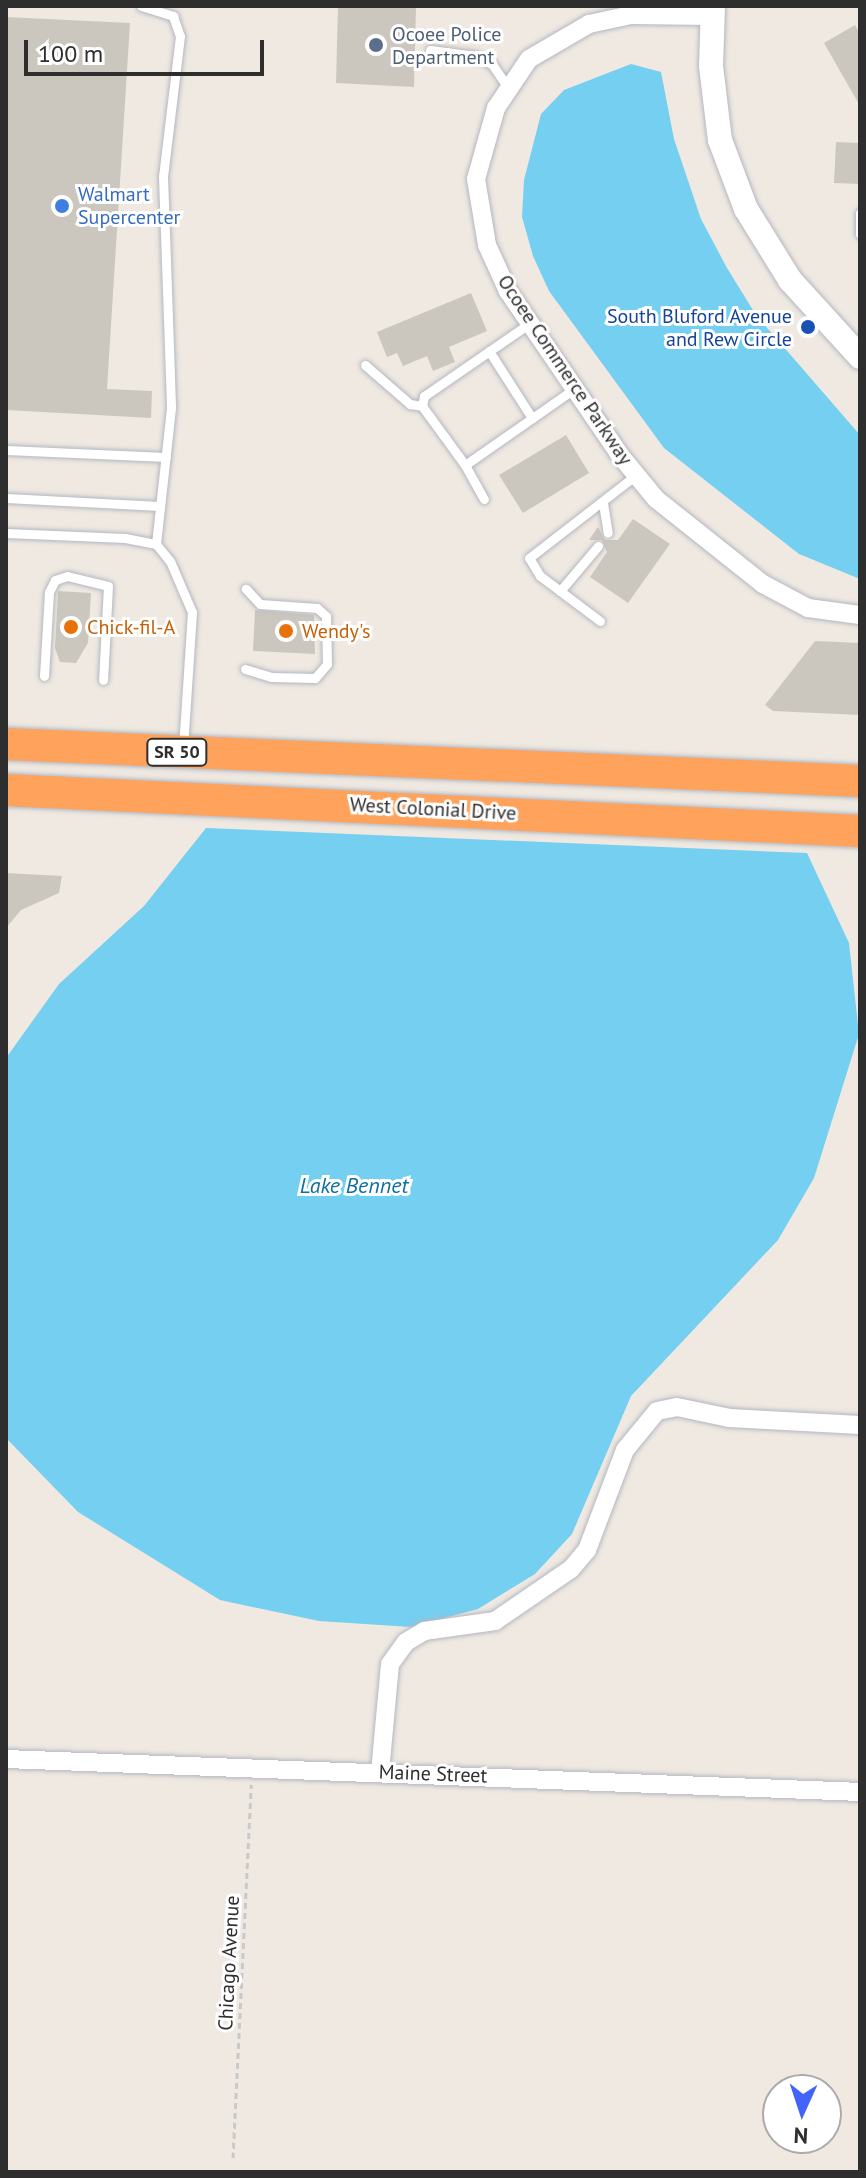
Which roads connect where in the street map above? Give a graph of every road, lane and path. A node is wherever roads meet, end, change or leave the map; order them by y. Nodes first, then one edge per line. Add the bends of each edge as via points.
1 (141, 6) edge
2 (713, 11) edge
3 (430, 50) dead end
4 (509, 89) junction
5 (860, 213) edge
6 (860, 234) edge
7 (530, 323) junction
8 (489, 351) junction
9 (860, 357) edge
10 (365, 365) dead end
11 (574, 389) junction
12 (422, 406) junction
13 (532, 418) junction
14 (6, 450) edge
15 (166, 457) junction
16 (465, 465) junction
17 (636, 475) junction
18 (6, 498) edge
19 (484, 499) dead end
20 (603, 503) junction
21 (160, 506) junction
22 (6, 533) edge
23 (608, 533) dead end
24 (156, 544) junction
25 (598, 546) dead end
26 (246, 589) dead end
27 (560, 591) junction
28 (860, 615) edge
29 (600, 621) dead end
30 (245, 669) dead end
31 (44, 676) dead end
32 (103, 680) dead end
33 (6, 744) edge
34 (183, 752) junction
35 (860, 781) edge
36 (6, 790) edge
37 (121, 796) junction
38 (860, 831) edge
39 (860, 1425) edge
40 (6, 1759) edge
41 (252, 1768) junction
42 (380, 1772) junction
43 (860, 1792) edge
44 (233, 2158) dead end

1 - 15 lane via 173,16 180,36 163,176 171,408
2 - 4 street, Ocoee Commerce Parkway via 631,15 589,24 529,59
2 - 9 street via 711,66 720,140 746,209 790,280
3 - 4 lane via 476,56 492,64
4 - 7 street, Ocoee Commerce Parkway via 496,108 476,179 487,245
5 - 6 lane
7 - 8 lane
7 - 11 street, Ocoee Commerce Parkway
8 - 12 lane via 424,396
8 - 13 lane
10 - 12 lane via 410,404
11 - 13 lane
11 - 17 street, Ocoee Commerce Parkway
12 - 16 lane
13 - 16 lane
14 - 15 lane
15 - 21 lane
16 - 19 lane
17 - 20 lane
17 - 28 street, Ocoee Commerce Parkway via 656,499 763,584 808,608
18 - 21 lane
20 - 23 lane
20 - 27 lane via 529,558 540,576
21 - 24 lane
22 - 24 lane
24 - 34 lane via 183,585 192,612
25 - 27 lane
26 - 30 lane via 260,604 317,608 326,616 327,664 315,678 271,677
27 - 29 lane
31 - 32 lane via 49,592 55,580 67,576 108,586
33 - 34 highway, SR 50
34 - 35 highway, SR 50
34 - 37 highway via 165,770
36 - 37 highway, West Colonial Drive
37 - 38 highway, West Colonial Drive
39 - 42 street via 729,1418 677,1407 657,1411 625,1450 587,1550 571,1569 495,1621 424,1631 406,1642 390,1664
40 - 41 street, Maine Street
41 - 42 street, Maine Street
41 - 44 path, Chicago Avenue
42 - 43 street, Maine Street

